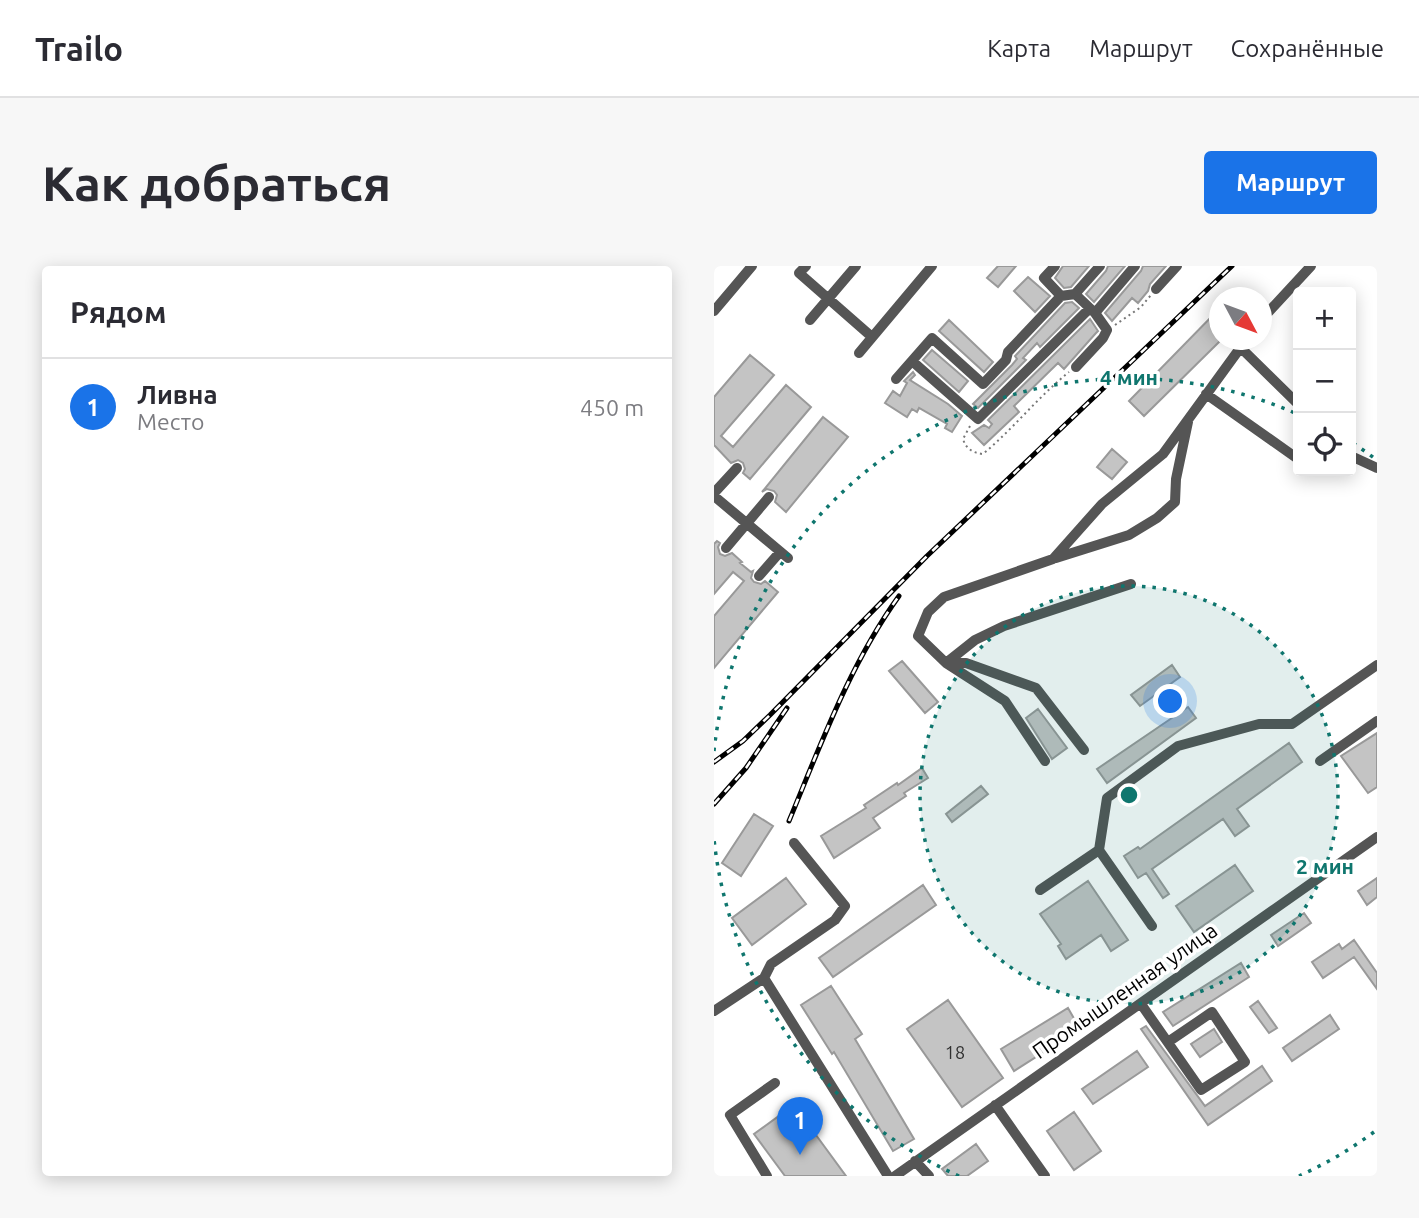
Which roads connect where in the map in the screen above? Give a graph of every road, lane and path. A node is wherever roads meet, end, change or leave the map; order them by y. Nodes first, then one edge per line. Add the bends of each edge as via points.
1 (806, 266) edge
2 (856, 266) edge
3 (932, 266) edge
4 (1055, 266) edge
5 (1100, 266) edge
6 (1135, 266) edge
7 (1177, 266) edge
8 (1311, 266) edge
9 (746, 268) edge
10 (1156, 289) joint
11 (1075, 294) junction
12 (1061, 296) junction
13 (829, 298) junction
14 (1272, 308) edge
15 (714, 311) edge
16 (1092, 311) junction
17 (810, 320) dead end
18 (1107, 330) junction
19 (872, 337) junction
20 (1238, 350) edge
21 (1249, 350) edge
22 (859, 353) dead end
23 (912, 361) junction
24 (1076, 367) joint
25 (896, 379) dead end
26 (1206, 394) junction
27 (1293, 398) edge
28 (1189, 418) junction
29 (978, 419) junction
30 (1293, 455) edge
31 (1356, 458) edge
32 (737, 468) dead end
33 (1377, 468) edge
34 (714, 494) edge
35 (769, 498) dead end
36 (746, 523) junction
37 (726, 548) dead end
38 (1053, 559) junction
39 (759, 576) dead end
40 (1131, 584) dead end
41 (946, 663) junction
42 (1377, 665) edge
43 (1377, 721) edge
44 (1084, 750) dead end
45 (1045, 761) dead end
46 (1320, 761) dead end
47 (1377, 837) edge
48 (794, 843) dead end
49 (1099, 850) junction
50 (1040, 891) dead end
51 (1152, 926) dead end
52 (764, 978) junction
53 (1141, 1004) junction
54 (714, 1011) edge
55 (1168, 1042) junction
56 (775, 1083) dead end
57 (995, 1105) junction
58 (915, 1161) junction
59 (767, 1176) edge
60 (888, 1176) edge
61 (895, 1176) edge
62 (929, 1176) edge
63 (1045, 1176) edge

1 - 13 street via 799,273
2 - 13 street
3 - 19 street
4 - 12 street via 1044,278
5 - 11 street
6 - 16 street
7 - 10 street
8 - 14 street
9 - 15 street
10 - 18 path via 1140,307
11 - 12 street
11 - 16 street
12 - 23 street via 983,384 932,338
13 - 17 street
13 - 19 street
16 - 18 street
16 - 29 street
18 - 24 street
19 - 22 street
20 - 26 street
21 - 27 street
23 - 25 street
23 - 29 street
24 - 29 path via 1040,395 1025,416 983,454 965,446 963,439
26 - 28 street
26 - 30 street
28 - 38 street via 1163,454 1102,504
28 - 38 street via 1175,502 1129,535
31 - 33 street
32 - 34 street
34 - 36 street
35 - 36 street
36 - 37 street
36 - 39 street via 784,555
38 - 41 street via 944,597 928,612 918,636
40 - 41 street via 1004,626 975,640
41 - 44 street via 966,663 1036,688
41 - 45 street via 1004,701
42 - 49 street via 1292,724 1259,724 1178,746 1107,798
43 - 46 street
47 - 53 street, Промышленная улица
48 - 52 street via 845,906 835,920 771,964
49 - 50 street
49 - 51 street
52 - 54 street
52 - 60 street
53 - 55 street
53 - 57 street, Промышленная улица
55 - 55 street via 1201,1090 1245,1062 1212,1012
56 - 59 street via 730,1115
57 - 58 street, Промышленная улица
57 - 63 street
58 - 61 street, Промышленная улица
58 - 62 street

